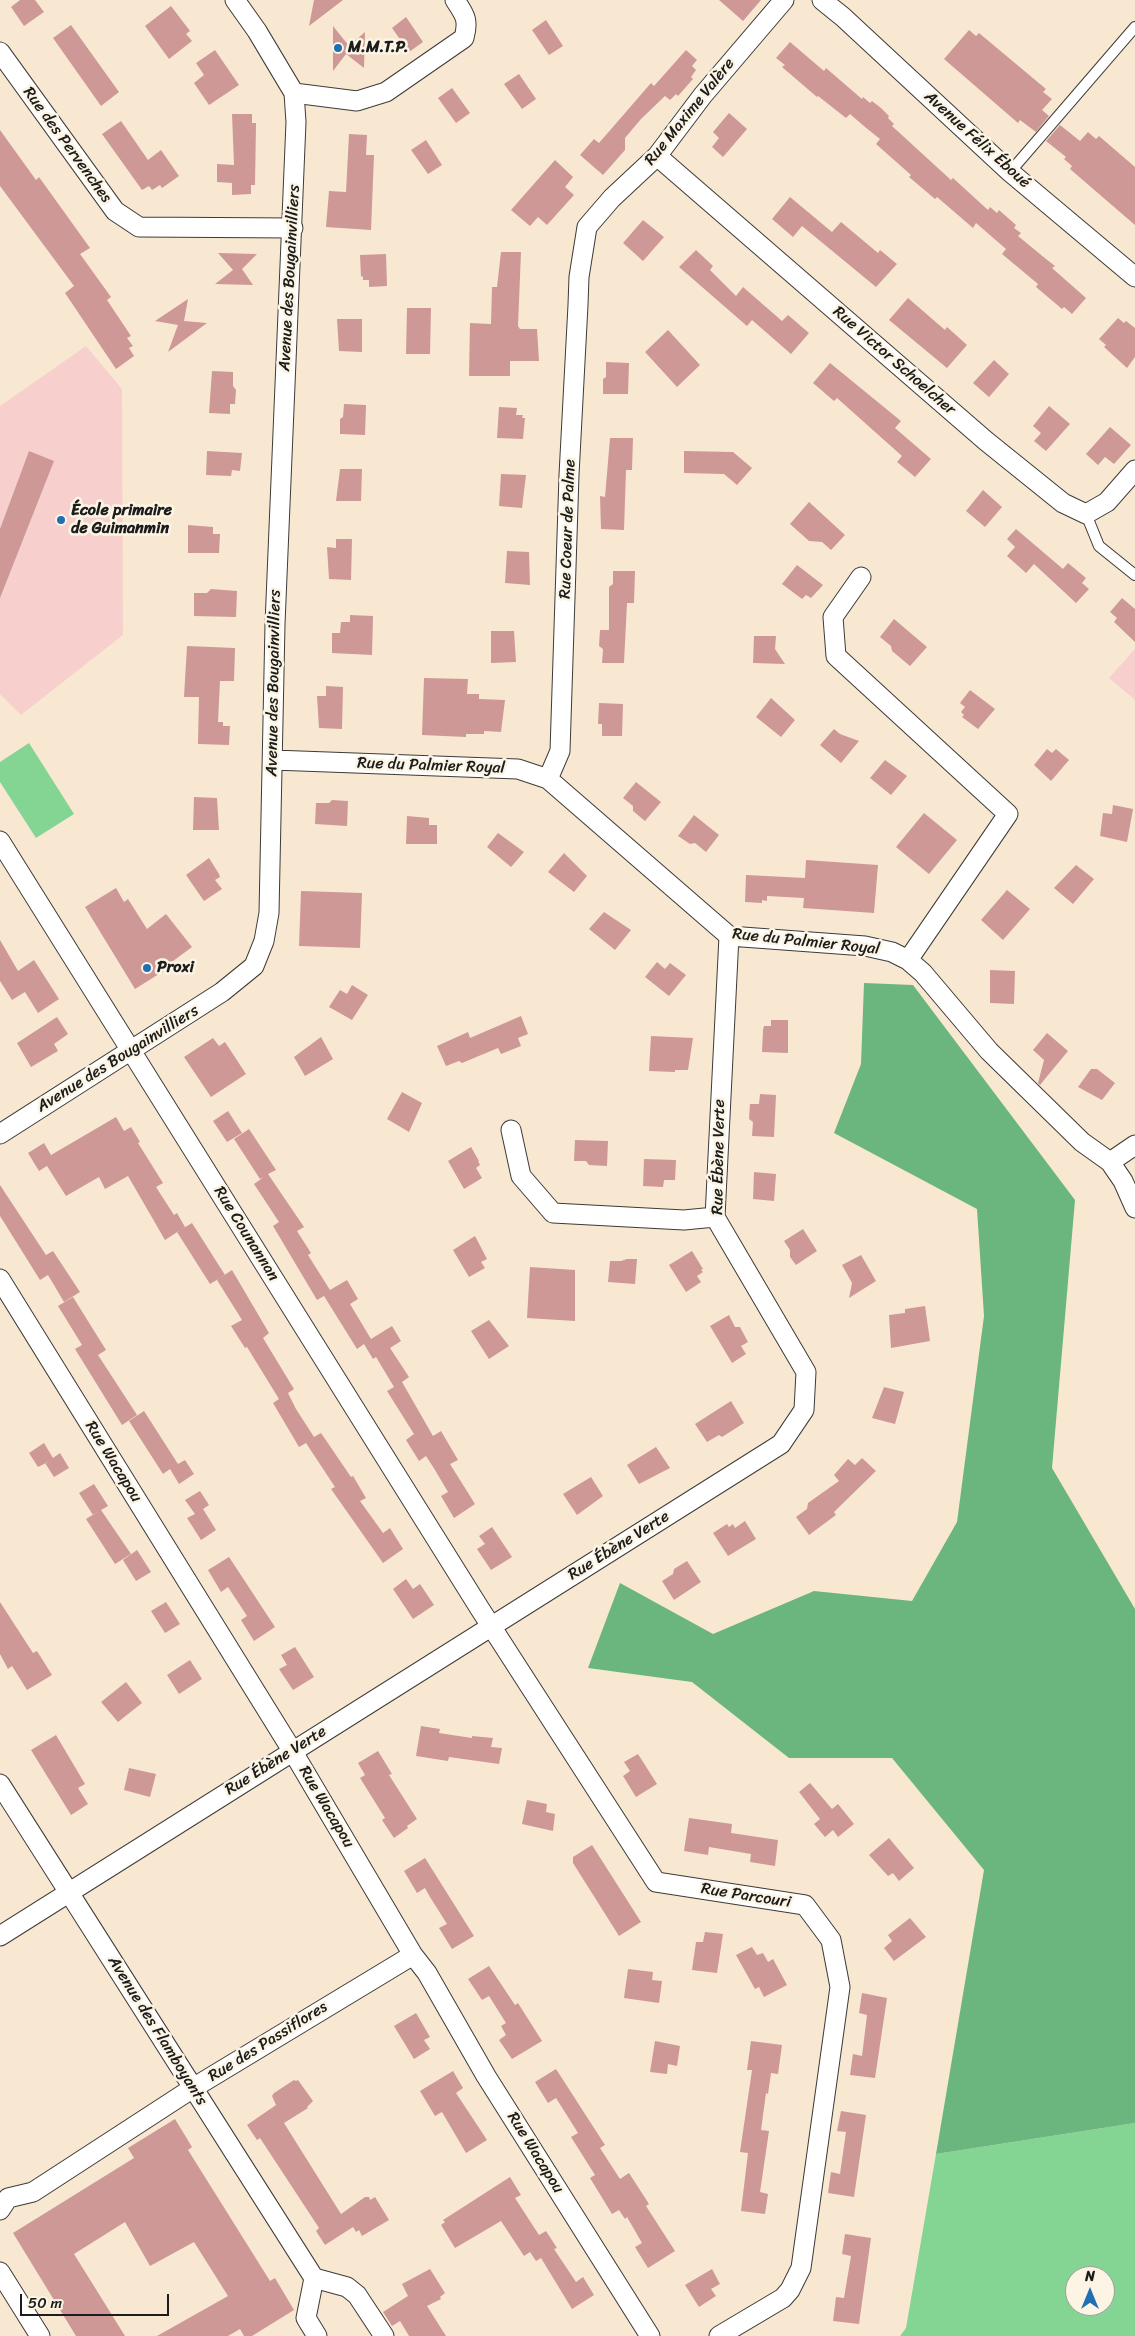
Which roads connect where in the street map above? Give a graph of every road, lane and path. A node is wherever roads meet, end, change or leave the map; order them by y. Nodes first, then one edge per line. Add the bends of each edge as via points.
1 (235, 0) edge
2 (456, 0) edge
3 (784, 0) edge
4 (822, 0) edge
5 (1135, 27) edge
6 (0, 52) edge
7 (294, 93) junction
8 (657, 156) junction
9 (1010, 172) junction
10 (293, 228) junction
11 (579, 277) joint
12 (1135, 278) edge
13 (1135, 470) edge
14 (1086, 514) junction
15 (1135, 575) edge
16 (861, 577) dead end
17 (273, 760) junction
18 (548, 779) junction
19 (0, 842) edge
20 (729, 936) junction
21 (908, 960) junction
22 (130, 1050) junction
23 (511, 1130) dead end
24 (0, 1134) edge
25 (1135, 1145) edge
26 (1110, 1162) junction
27 (1135, 1208) edge
28 (715, 1217) junction
29 (0, 1279) edge
30 (492, 1627) junction
31 (293, 1752) junction
32 (0, 1784) edge
33 (68, 1892) junction
34 (0, 1936) edge
35 (413, 1955) junction
36 (194, 2088) junction
37 (3, 2197) edge
38 (0, 2272) edge
39 (314, 2278) junction
40 (40, 2336) edge
41 (317, 2336) edge
42 (384, 2336) edge
43 (650, 2336) edge
44 (719, 2336) edge

1 - 7 street
2 - 7 street via 467,25 464,38 386,92 356,101
3 - 8 street, Rue Maxime Valère via 703,95
4 - 9 street, Avenue Félix Éboué
5 - 9 lane
6 - 10 street, Rue des Pervenches via 115,210 139,227
7 - 10 street, Avenue des Bougainvilliers
8 - 11 street, Rue Maxime Valère via 612,198 587,227
8 - 14 street, Rue Victor Schoelcher via 986,440 1063,503
9 - 12 street, Avenue Félix Éboué
10 - 17 street, Avenue des Bougainvilliers via 275,624
11 - 18 street, Rue Coeur de Palme via 560,751
13 - 14 street via 1107,502
14 - 15 lane via 1100,546
16 - 21 street via 834,617 836,656 1008,814
17 - 18 street, Rue du Palmier Royal via 518,769
17 - 22 street, Avenue des Bougainvilliers via 269,913 264,941 254,966 222,992
18 - 20 street, Rue du Palmier Royal
19 - 22 street, Rue Counannan
20 - 21 street, Rue du Palmier Royal via 866,946 892,952
20 - 28 street, Rue Ébène Verte
21 - 26 street, Rue du Palmier Royal via 923,973 989,1051 1082,1142
22 - 24 street, Avenue des Bougainvilliers
22 - 30 street, Rue Counannan
23 - 28 street via 521,1176 553,1214 684,1220
25 - 26 street
26 - 27 street, Rue du Palmier Royal
28 - 30 street, Rue Ébène Verte via 806,1372 804,1410 781,1444
29 - 31 street, Rue Wacapou
30 - 31 street, Rue Ébène Verte
30 - 44 street, Rue Parcouri via 656,1882 805,1906 832,1940 840,1987 801,2268 783,2298
31 - 33 street, Rue Ébène Verte
31 - 35 street, Rue Wacapou
32 - 33 street, Avenue des Flamboyants
33 - 34 street, Rue Ébène Verte
33 - 36 street, Avenue des Flamboyants
35 - 36 street, Rue des Passiflores
35 - 43 street, Rue Wacapou
36 - 37 street, Rue des Passiflores via 33,2192
36 - 39 street, Avenue des Flamboyants
38 - 40 street
39 - 41 street via 306,2318
39 - 42 street via 352,2291

